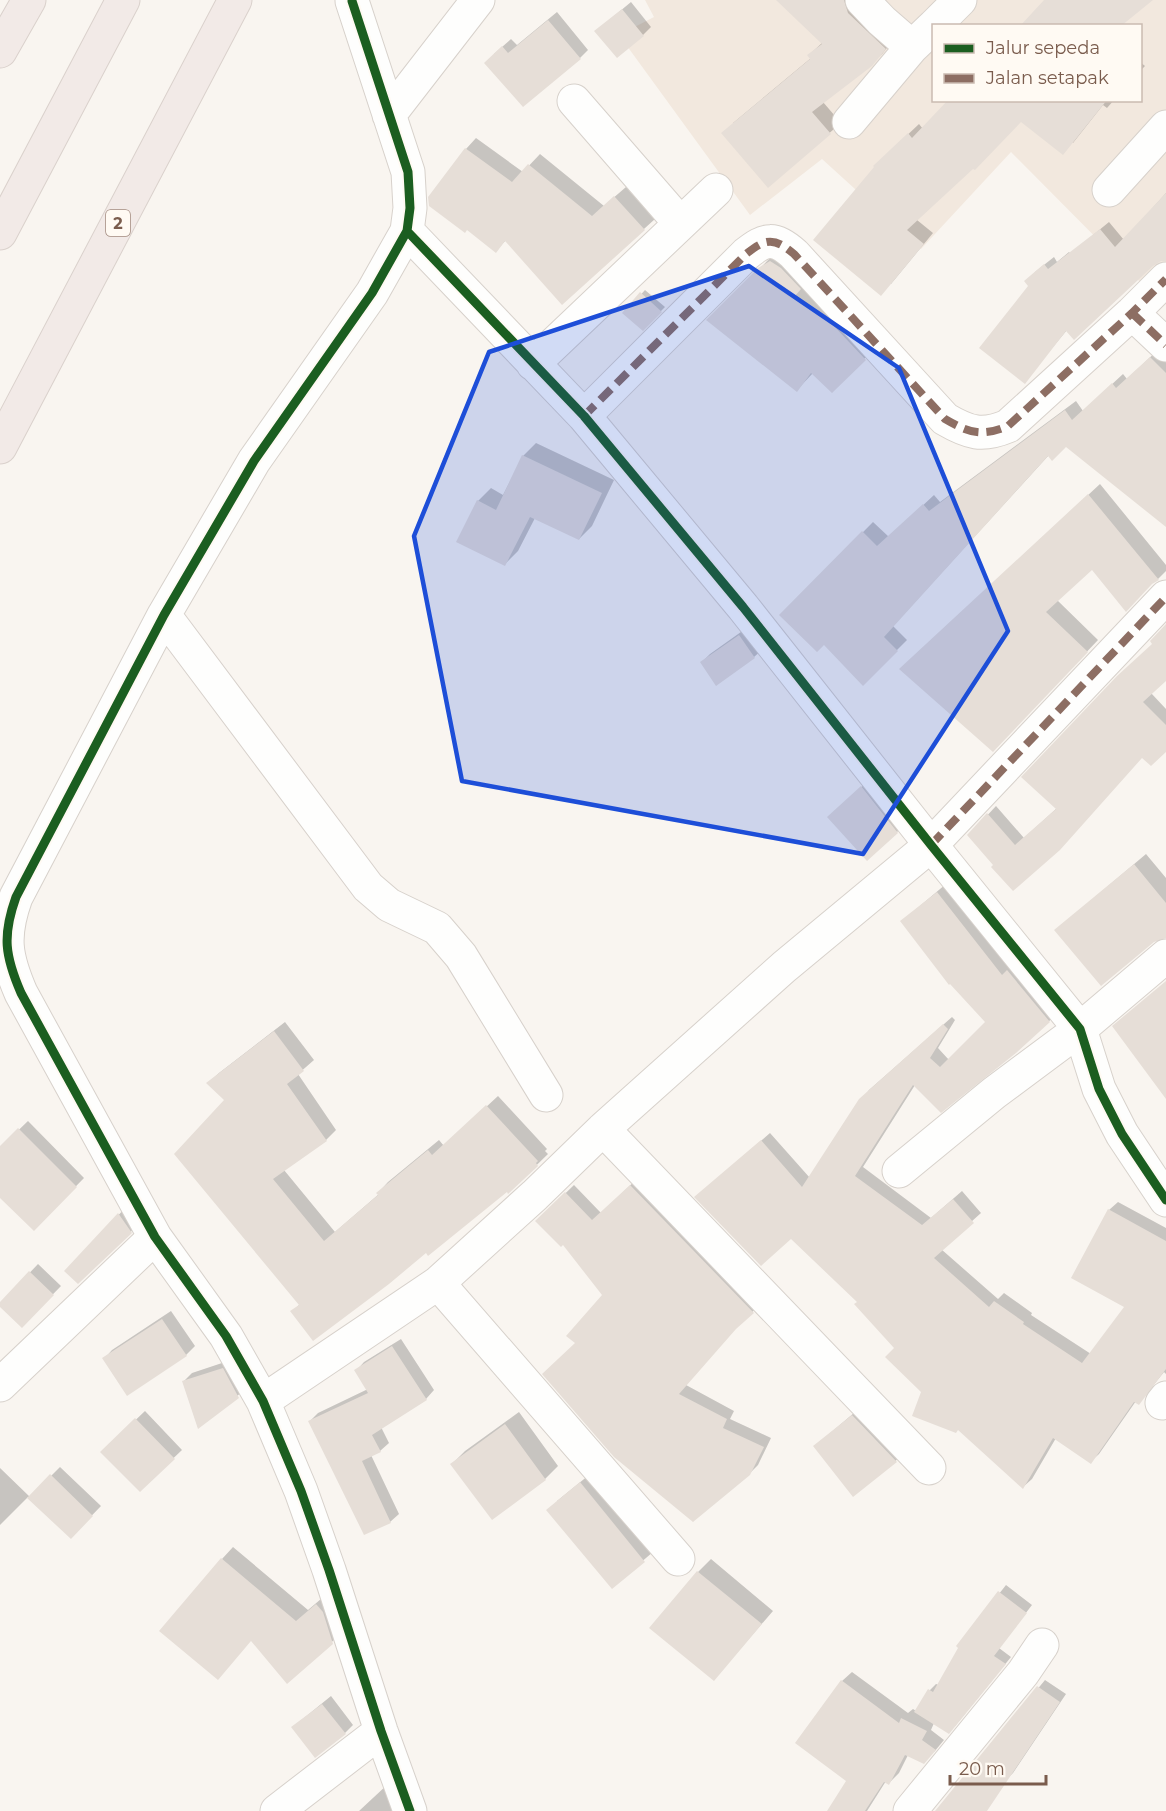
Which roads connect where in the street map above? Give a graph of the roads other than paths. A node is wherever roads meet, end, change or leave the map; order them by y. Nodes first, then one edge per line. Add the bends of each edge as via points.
1 (29, 0) edge
2 (123, 0) edge
3 (235, 0) edge
4 (359, 0) edge
5 (478, 0) edge
6 (862, 0) edge
7 (960, 0) edge
8 (936, 24) edge
9 (927, 33) edge
10 (0, 51) edge
11 (574, 101) dead end
12 (389, 115) junction
13 (849, 122) dead end
14 (1166, 127) edge
15 (716, 190) dead end
16 (1109, 190) dead end
17 (680, 223) junction
18 (407, 231) junction
19 (0, 233) edge
20 (1166, 279) edge
21 (1132, 313) junction
22 (1166, 345) edge
23 (533, 364) junction
24 (584, 416) junction
25 (0, 447) edge
26 (1166, 597) edge
27 (164, 615) junction
28 (931, 845) junction
29 (4, 915) edge
30 (1166, 956) edge
31 (1080, 1029) junction
32 (546, 1095) dead end
33 (603, 1128) junction
34 (899, 1171) dead end
35 (1166, 1200) edge
36 (155, 1237) junction
37 (438, 1283) junction
38 (0, 1385) edge
39 (263, 1401) junction
40 (929, 1468) dead end
41 (678, 1559) dead end
42 (1042, 1645) dead end
43 (381, 1731) junction
44 (277, 1811) edge
45 (410, 1811) edge
46 (910, 1811) edge

1 - 10 highway
2 - 19 highway
3 - 25 highway, 2
4 - 12 street
5 - 12 street
6 - 9 street via 882,21
7 - 8 street
9 - 13 street
11 - 17 street
12 - 18 street via 408,172
14 - 16 street
15 - 17 street
17 - 23 street
18 - 23 street
18 - 27 street via 372,293 254,461
20 - 21 street
21 - 22 street
21 - 24 street via 1008,426 976,433 945,419 794,254 776,241 765,241 746,254
23 - 24 street
24 - 28 street via 743,607
26 - 28 street
27 - 29 street
27 - 32 street via 368,887 389,905 437,928 461,956
28 - 31 street
28 - 33 street via 784,967
29 - 36 street via 8,957 21,993
30 - 31 street
31 - 34 street
31 - 35 street via 1099,1089 1122,1134
33 - 37 street
33 - 40 street
36 - 38 street
36 - 39 street via 226,1336
37 - 39 street
37 - 41 street
39 - 43 street via 311,1521
42 - 46 street
43 - 44 street
43 - 45 street

